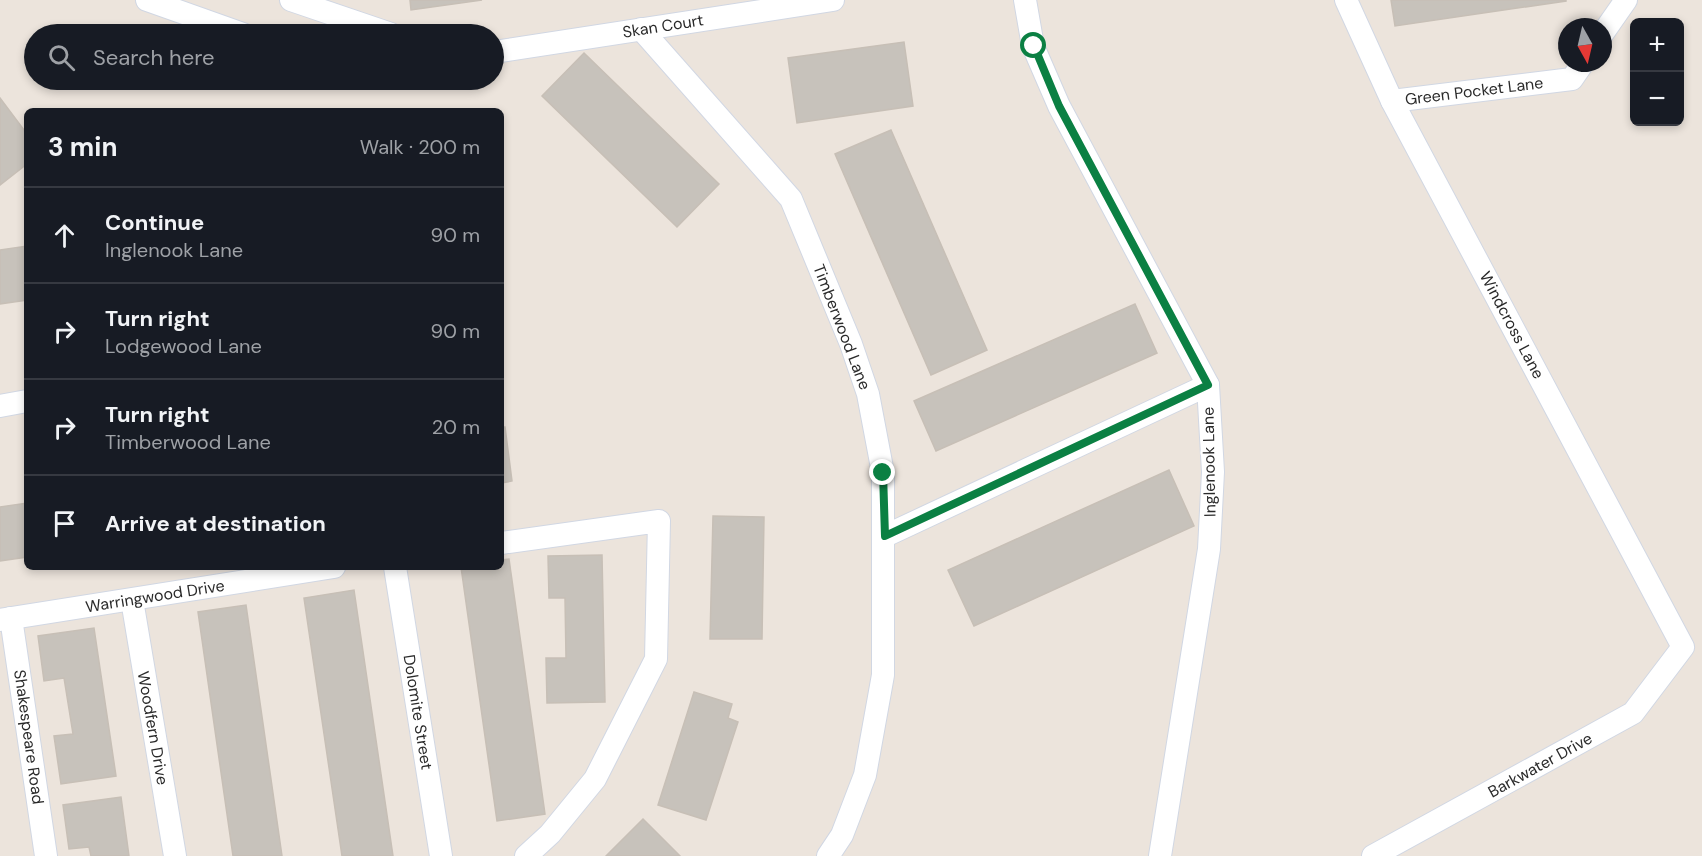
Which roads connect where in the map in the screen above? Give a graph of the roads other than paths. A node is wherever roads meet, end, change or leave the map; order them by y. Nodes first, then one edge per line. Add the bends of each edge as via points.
1 (147, 0) edge
2 (291, 0) edge
3 (833, 0) edge
4 (1025, 0) edge
5 (1346, 0) edge
6 (1626, 0) edge
7 (1612, 20) edge
8 (215, 24) edge
9 (362, 24) edge
10 (641, 29) junction
11 (504, 50) edge
12 (1577, 72) edge
13 (1392, 100) junction
14 (1208, 385) junction
15 (24, 402) edge
16 (0, 406) edge
17 (885, 536) junction
18 (504, 543) edge
19 (316, 570) edge
20 (395, 570) edge
21 (132, 600) junction
22 (5, 619) edge
23 (1683, 647) joint
24 (46, 856) edge
25 (175, 856) edge
26 (441, 856) edge
27 (526, 856) edge
28 (828, 856) edge
29 (1160, 856) edge
30 (1373, 856) edge

1 - 8 street
2 - 9 street
3 - 10 street, Skan Court
4 - 14 street, Inglenook Lane via 1034,46 1059,106
5 - 13 street, Windcross Lane
6 - 7 street
10 - 11 street, Skan Court
10 - 17 street, Timberwood Lane via 791,199 868,394 883,473
12 - 13 street, Green Pocket Lane via 1572,79
13 - 23 street, Windcross Lane
14 - 17 street
14 - 29 street, Inglenook Lane via 1213,472 1209,549
15 - 16 street
17 - 28 street, Timberwood Lane via 883,675 866,776 842,835
18 - 27 street via 659,521 656,658 595,779 550,834
19 - 21 street, Warringwood Drive
20 - 26 street, Dolomite Street
21 - 22 street, Warringwood Drive
21 - 25 street, Woodfern Drive
22 - 24 street, Shakespeare Road
23 - 30 street, Barkwater Drive via 1633,713

